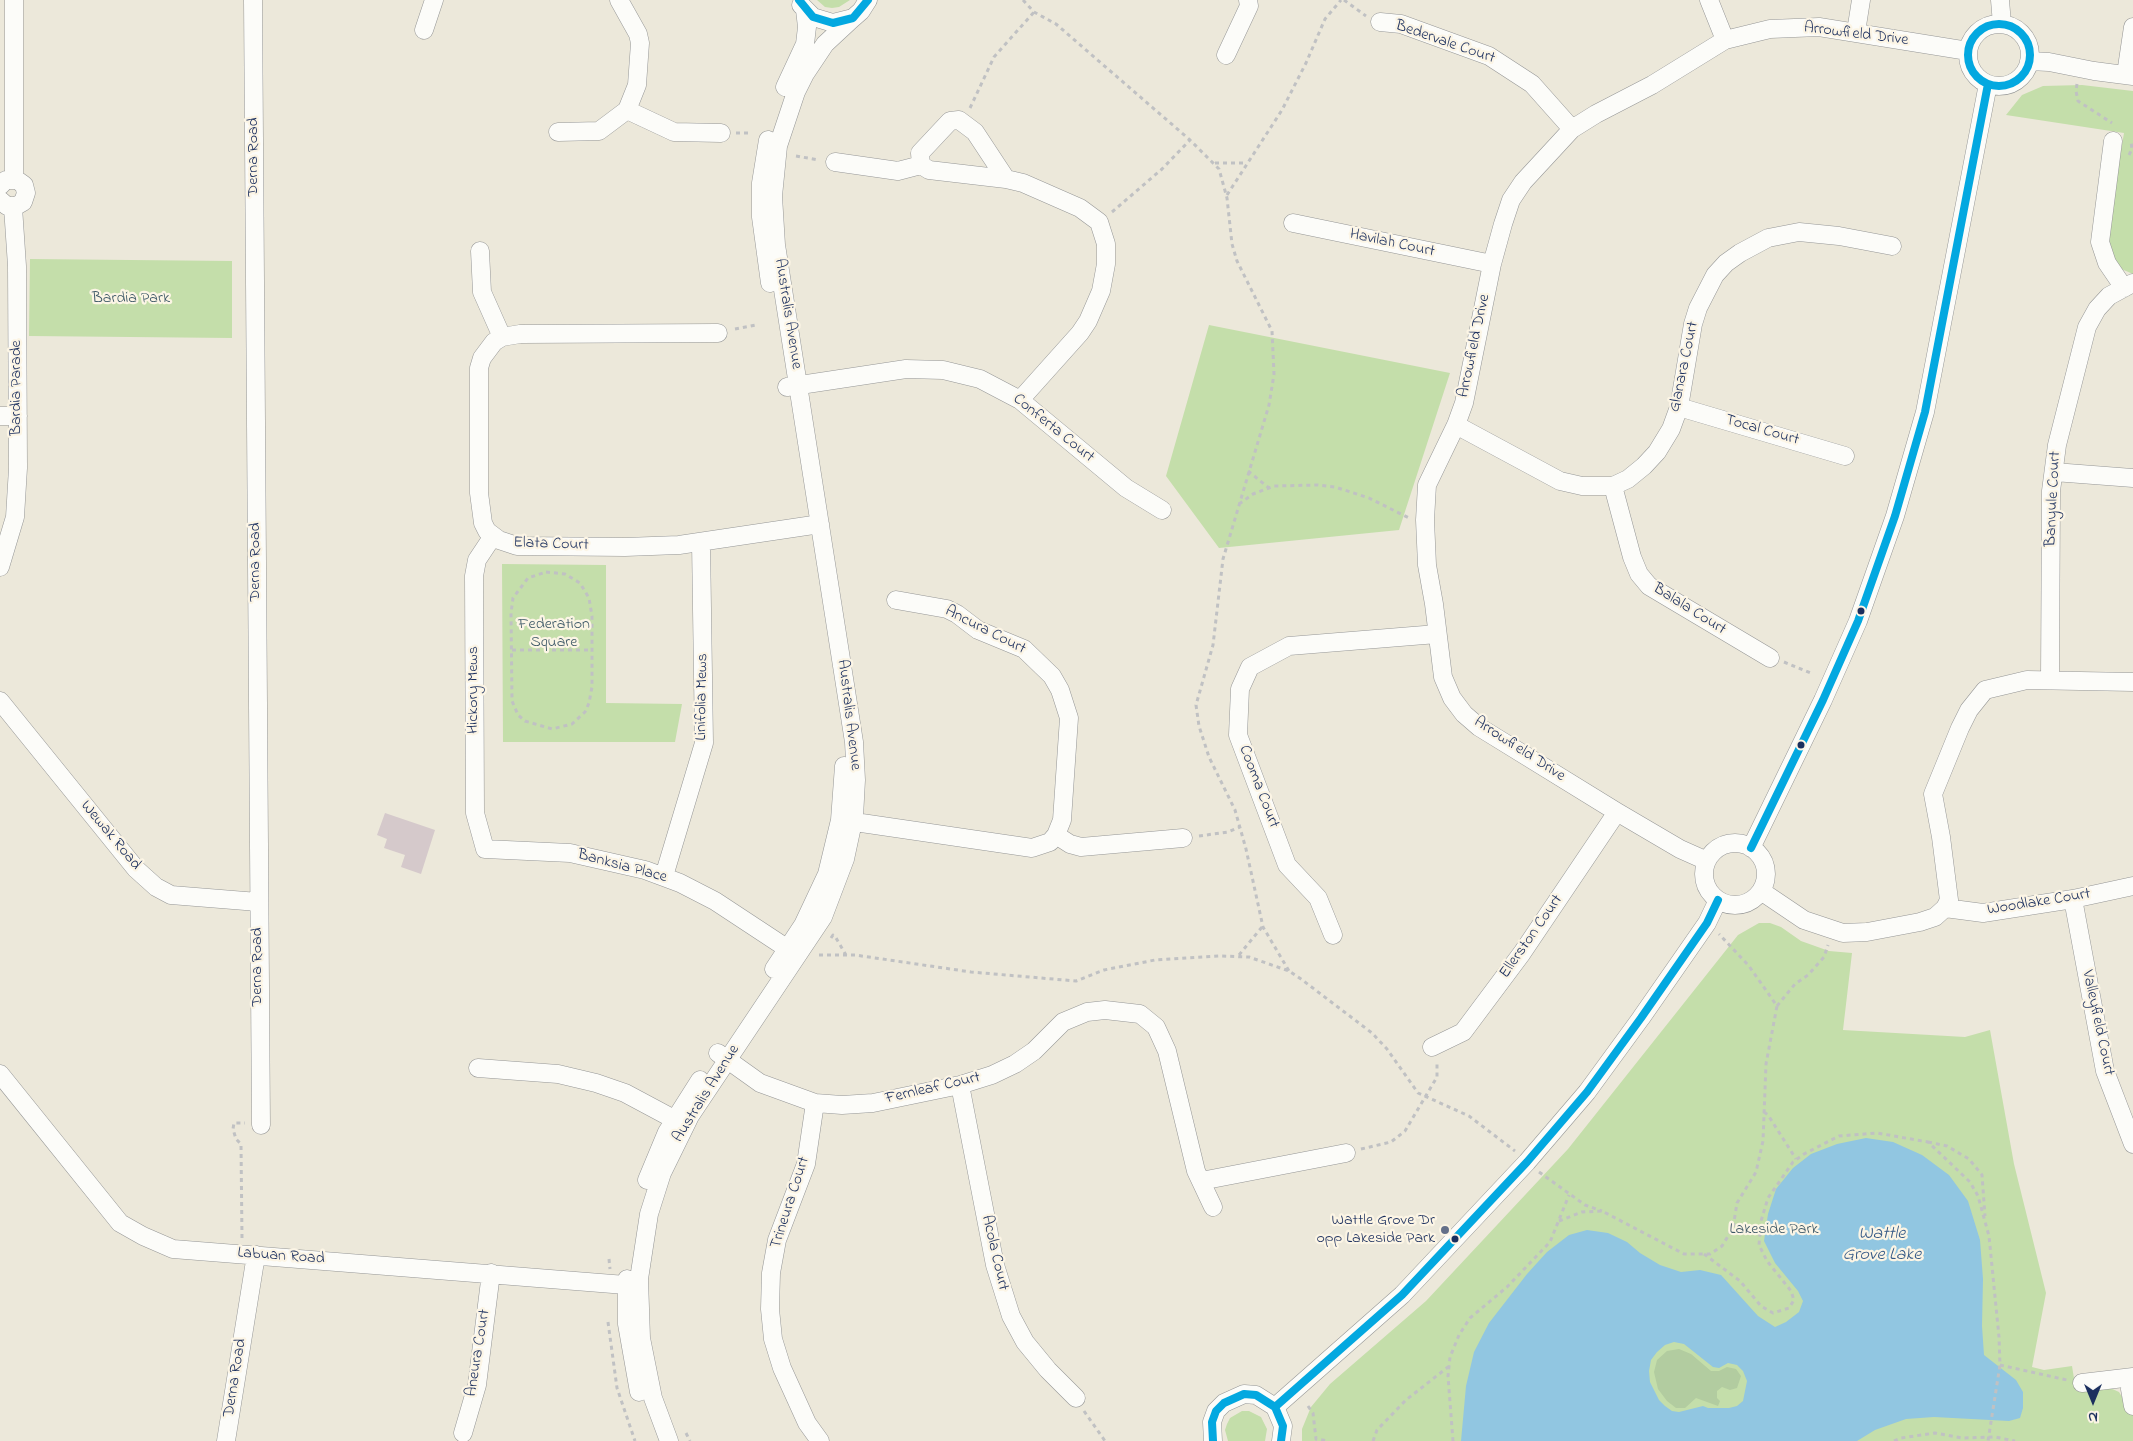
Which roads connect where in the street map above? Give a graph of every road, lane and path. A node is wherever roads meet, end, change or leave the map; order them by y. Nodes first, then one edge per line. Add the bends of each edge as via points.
1 (14, 0) edge
2 (253, 0) edge
3 (434, 0) edge
4 (619, 0) edge
5 (1023, 0) edge
6 (1248, 0) edge
7 (1342, 0) edge
8 (1709, 0) edge
9 (1861, 0) edge
10 (2000, 0) edge
11 (868, 1) edge
12 (802, 5) edge
13 (1034, 12) junction
14 (853, 18) junction
15 (1380, 22) joint
16 (2002, 24) junction
17 (2133, 28) edge
18 (424, 30) dead end
19 (1856, 32) junction
20 (1725, 40) junction
21 (1968, 51) junction
22 (1226, 55) dead end
23 (2029, 61) junction
24 (2129, 75) edge
25 (1988, 84) junction
26 (627, 110) junction
27 (965, 122) junction
28 (1572, 129) junction
29 (558, 132) dead end
30 (721, 133) dead end
31 (1190, 140) junction
32 (2113, 141) dead end
33 (796, 156) dead end
34 (835, 162) joint
35 (1215, 163) junction
36 (1248, 163) junction
37 (921, 165) junction
38 (1006, 179) junction
39 (7, 183) edge
40 (1226, 196) junction
41 (6, 203) edge
42 (1098, 222) junction
43 (1293, 223) dead end
44 (1892, 246) dead end
45 (480, 251) dead end
46 (1492, 264) junction
47 (2128, 285) edge
48 (756, 325) dead end
49 (718, 333) joint
50 (502, 337) junction
51 (792, 387) junction
52 (1020, 400) junction
53 (1679, 407) junction
54 (0, 416) edge
55 (18, 416) junction
56 (1456, 425) junction
57 (1845, 456) dead end
58 (1248, 471) junction
59 (2054, 472) junction
60 (2133, 478) edge
61 (1613, 486) junction
62 (1269, 488) junction
63 (1238, 505) junction
64 (1162, 510) dead end
65 (814, 525) junction
66 (1425, 526) junction
67 (493, 536) junction
68 (701, 542) junction
69 (0, 567) edge
70 (896, 600) dead end
71 (1437, 634) junction
72 (512, 650) junction
73 (592, 650) junction
74 (1770, 658) joint
75 (1813, 674) dead end
76 (2050, 680) junction
77 (2133, 682) edge
78 (0, 701) edge
79 (1617, 812) junction
80 (847, 821) junction
81 (1240, 828) junction
82 (1056, 835) junction
83 (1183, 838) joint
84 (1751, 848) junction
85 (485, 849) joint
86 (1707, 861) junction
87 (664, 876) junction
88 (2133, 886) edge
89 (1761, 891) junction
90 (2073, 899) junction
91 (1718, 900) junction
92 (258, 902) junction
93 (1945, 908) junction
94 (1707, 923) junction
95 (1262, 927) junction
96 (1833, 930) junction
97 (1333, 935) dead end
98 (830, 940) dead end
99 (824, 947) dead end
100 (792, 952) junction
101 (819, 955) junction
102 (847, 955) junction
103 (1239, 955) junction
104 (815, 961) dead end
105 (1289, 971) junction
106 (1777, 1006) junction
107 (1432, 1047) joint
108 (722, 1056) junction
109 (478, 1068) dead end
110 (0, 1074) edge
111 (960, 1085) junction
112 (1426, 1097) junction
113 (815, 1103) junction
114 (1764, 1112) junction
115 (680, 1122) junction
116 (261, 1124) joint
117 (1928, 1142) junction
118 (2133, 1144) edge
119 (1513, 1150) dead end
120 (1346, 1153) joint
121 (1796, 1160) junction
122 (1541, 1173) dead end
123 (1201, 1182) junction
124 (1570, 1195) junction
125 (1213, 1207) dead end
126 (1602, 1211) junction
127 (1559, 1221) junction
128 (1985, 1223) junction
129 (249, 1254) junction
130 (1704, 1254) junction
131 (491, 1273) junction
132 (633, 1286) junction
133 (2000, 1365) junction
134 (1449, 1366) junction
135 (2133, 1379) edge
136 (2082, 1383) joint
137 (1076, 1398) joint
138 (1308, 1406) dead end
139 (2133, 1406) edge
140 (1275, 1407) junction
141 (683, 1426) dead end
142 (463, 1433) dead end
143 (1210, 1438) edge
144 (1988, 1439) edge
145 (1316, 1440) edge
146 (226, 1441) edge
147 (656, 1441) edge
148 (669, 1441) edge
149 (690, 1441) edge
150 (820, 1441) edge
151 (1105, 1441) edge
152 (1281, 1441) edge
153 (1329, 1441) edge
154 (1373, 1441) edge
155 (1454, 1441) edge
156 (1894, 1441) edge
157 (2015, 1441) edge

1 - 39 street
2 - 92 street, Derna Road
3 - 18 street
4 - 26 street via 640,43 637,85
5 - 13 path
6 - 22 street via 1249,6
7 - 15 path
7 - 36 path via 1325,19 1292,92
8 - 20 street
9 - 19 street
10 - 16 street
11 - 14 street, Australis Avenue
12 - 14 street via 813,17 833,23
12 - 51 street, Australis Avenue via 807,35 773,120 761,183 762,234
13 - 27 path via 994,57
13 - 31 path via 1056,24
14 - 51 street, Australis Avenue via 825,44 805,74 788,112 775,164 774,228
15 - 28 street, Bedervale Court via 1401,24 1489,56 1532,84
16 - 21 street via 1979,31
16 - 23 street via 2023,36 2030,53
17 - 24 street
19 - 20 street, Arrowfield Drive via 1818,27 1770,29
19 - 21 street, Arrowfield Drive
20 - 28 street, Arrowfield Drive
21 - 25 street via 1970,67
23 - 24 street
23 - 25 street via 2014,82 1997,86
25 - 84 street via 1925,412 1894,516 1858,621
26 - 29 street via 599,131
26 - 30 street via 674,132
27 - 37 street via 956,119 948,123 922,149
27 - 38 street
28 - 46 street, Arrowfield Drive via 1523,182 1511,200
31 - 35 path
31 - 42 path via 1162,169
32 - 47 street via 2100,242 2107,263
33 - 34 path
34 - 37 street via 898,171
35 - 36 path
35 - 40 path via 1224,181
36 - 40 path
37 - 38 street via 929,170
38 - 42 street via 1080,208
39 - 41 street via 22,183 26,193 23,202
40 - 58 path via 1237,261 1267,319 1274,346 1269,405
41 - 55 street, Bardia Parade via 17,266
42 - 52 street via 1105,236 1107,253 1105,275 1096,306 1080,333
43 - 46 street, Havilah Court
44 - 53 street, Glanara Court via 1800,232 1768,238 1740,253 1715,275 1698,308
45 - 50 street via 482,292
46 - 56 street, Arrowfield Drive via 1472,369
47 - 59 street, Banyule Court via 2103,302 2087,327 2057,445
48 - 49 path
49 - 50 street via 520,334
50 - 67 street, Elata Court via 487,349 479,378 480,506 483,523
51 - 52 street, Conferta Court via 887,372 943,370 980,379
51 - 65 street, Australis Avenue
52 - 64 street, Conferta Court via 1126,488
53 - 57 street, Tocal Court
53 - 61 street, Glanara Court via 1657,452 1628,479
54 - 55 street
55 - 69 street, Bardia Parade via 15,517
56 - 61 street via 1560,480 1582,486
56 - 66 street, Arrowfield Drive via 1427,485
58 - 62 path
58 - 63 path
59 - 60 street
59 - 76 street, Banyule Court via 2051,491
61 - 74 street, Balala Court via 1632,557 1639,574 1649,586
62 - 63 path
62 - 66 path via 1288,484 1335,487 1369,498
63 - 81 path via 1222,565 1213,645 1196,705 1209,757 1228,794
65 - 68 street, Elata Court
65 - 80 street, Australis Avenue via 843,751
66 - 71 street, Arrowfield Drive via 1426,565
67 - 68 street, Elata Court via 507,544 531,546 645,547
67 - 85 street, Hickory Mews via 476,560 474,576 475,813
68 - 87 street, Linifolia Mews via 704,743
70 - 82 street, Ancura Court via 947,609 978,630 1024,649 1052,676 1066,704 1070,733 1062,820
71 - 79 street, Arrowfield Drive via 1443,677 1452,698 1464,714 1479,728
71 - 97 street, Cooma Court via 1289,646 1250,667 1240,689 1238,735 1287,865 1318,898
72 - 73 path
72 - 73 path via 513,598 528,578 546,572 564,574 586,590 591,608
72 - 73 path via 513,708 525,721 552,729 572,724 585,712 592,687
74 - 75 path
76 - 77 street
76 - 93 street via 2027,680 1985,690 1960,728 1933,794 1948,900
78 - 92 street, Wewak Road via 136,869 156,887 171,895
79 - 86 street, Arrowfield Drive
79 - 107 street, Ellerston Court via 1522,953 1463,1032
80 - 82 street via 1032,848 1050,842
80 - 100 street, Australis Avenue via 845,859 828,907
81 - 83 path
81 - 95 path
82 - 83 street via 1081,847
84 - 86 street via 1726,845 1718,848
84 - 89 street via 1763,863 1766,873
85 - 87 street, Banksia Place via 570,853
86 - 91 street via 1704,878 1711,895
87 - 100 street, Banksia Place via 715,901
88 - 90 street, Woodlake Court
89 - 91 street via 1741,905
89 - 96 street via 1804,920
90 - 93 street, Woodlake Court via 1982,913
90 - 118 street, Valleyfield Court via 2105,1072
91 - 94 street
92 - 116 street, Derna Road
93 - 96 street via 1935,917 1920,922 1867,932
94 - 106 path via 1749,966
94 - 140 street via 1587,1092 1489,1205 1402,1295
95 - 103 path
95 - 105 path
96 - 106 path via 1824,957
98 - 102 path via 833,935
99 - 101 path
100 - 108 street, Australis Avenue
101 - 102 path
101 - 104 path
102 - 103 path via 971,972 1076,980 1128,964
103 - 105 path
105 - 112 path via 1372,1033 1412,1086
106 - 114 path via 1766,1064
107 - 112 path via 1438,1065
108 - 113 street, Fernleaf Court via 760,1083
108 - 115 street, Australis Avenue
109 - 115 street via 542,1072 576,1078 625,1094
110 - 129 street, Labuan Road via 120,1222 174,1249
111 - 113 street, Fernleaf Court via 873,1103 842,1106
111 - 123 street, Fernleaf Court via 1016,1064 1063,1022 1087,1012 1105,1010 1140,1014 1156,1027 1167,1051
111 - 137 street, Acola Court via 995,1265 1011,1316 1025,1342
112 - 119 path via 1469,1116
112 - 120 path via 1405,1131 1391,1142
113 - 150 street, Trineura Court via 806,1164 777,1240 770,1273 770,1309 782,1368 807,1422
114 - 121 path
114 - 130 path via 1763,1141 1756,1172 1737,1203 1733,1228 1722,1246
115 - 132 street, Australis Avenue via 659,1148 644,1191 634,1231
116 - 129 path via 234,1122 233,1129 241,1144
117 - 121 path via 1877,1133 1839,1136
117 - 128 path via 1970,1182 1978,1196
117 - 128 path via 1947,1146 1969,1159 1982,1175
120 - 123 street
121 - 130 path via 1768,1198 1761,1221 1759,1245 1791,1291 1794,1300 1790,1308 1773,1313 1761,1306 1740,1282
122 - 124 path
123 - 125 street, Fernleaf Court
124 - 126 path
124 - 127 path
126 - 127 path via 1582,1212
126 - 130 path via 1684,1254
127 - 134 path via 1550,1242 1536,1258 1463,1326
128 - 133 path via 1996,1297
129 - 131 street, Labuan Road
129 - 146 street, Derna Road
131 - 132 street, Labuan Road
131 - 142 street, Aneura Court via 477,1385
132 - 147 street, Australis Avenue via 627,1324 633,1366
132 - 148 street, Australis Avenue via 644,1360
133 - 136 path
133 - 144 path
134 - 154 path via 1406,1400 1377,1430
134 - 155 path
135 - 136 street
135 - 139 street via 2130,1389
137 - 151 path
138 - 145 path via 1313,1413
140 - 143 street via 1256,1395 1234,1397 1216,1411
140 - 152 street via 1283,1426
141 - 149 path
144 - 156 path via 1935,1433
144 - 157 path
145 - 153 path

